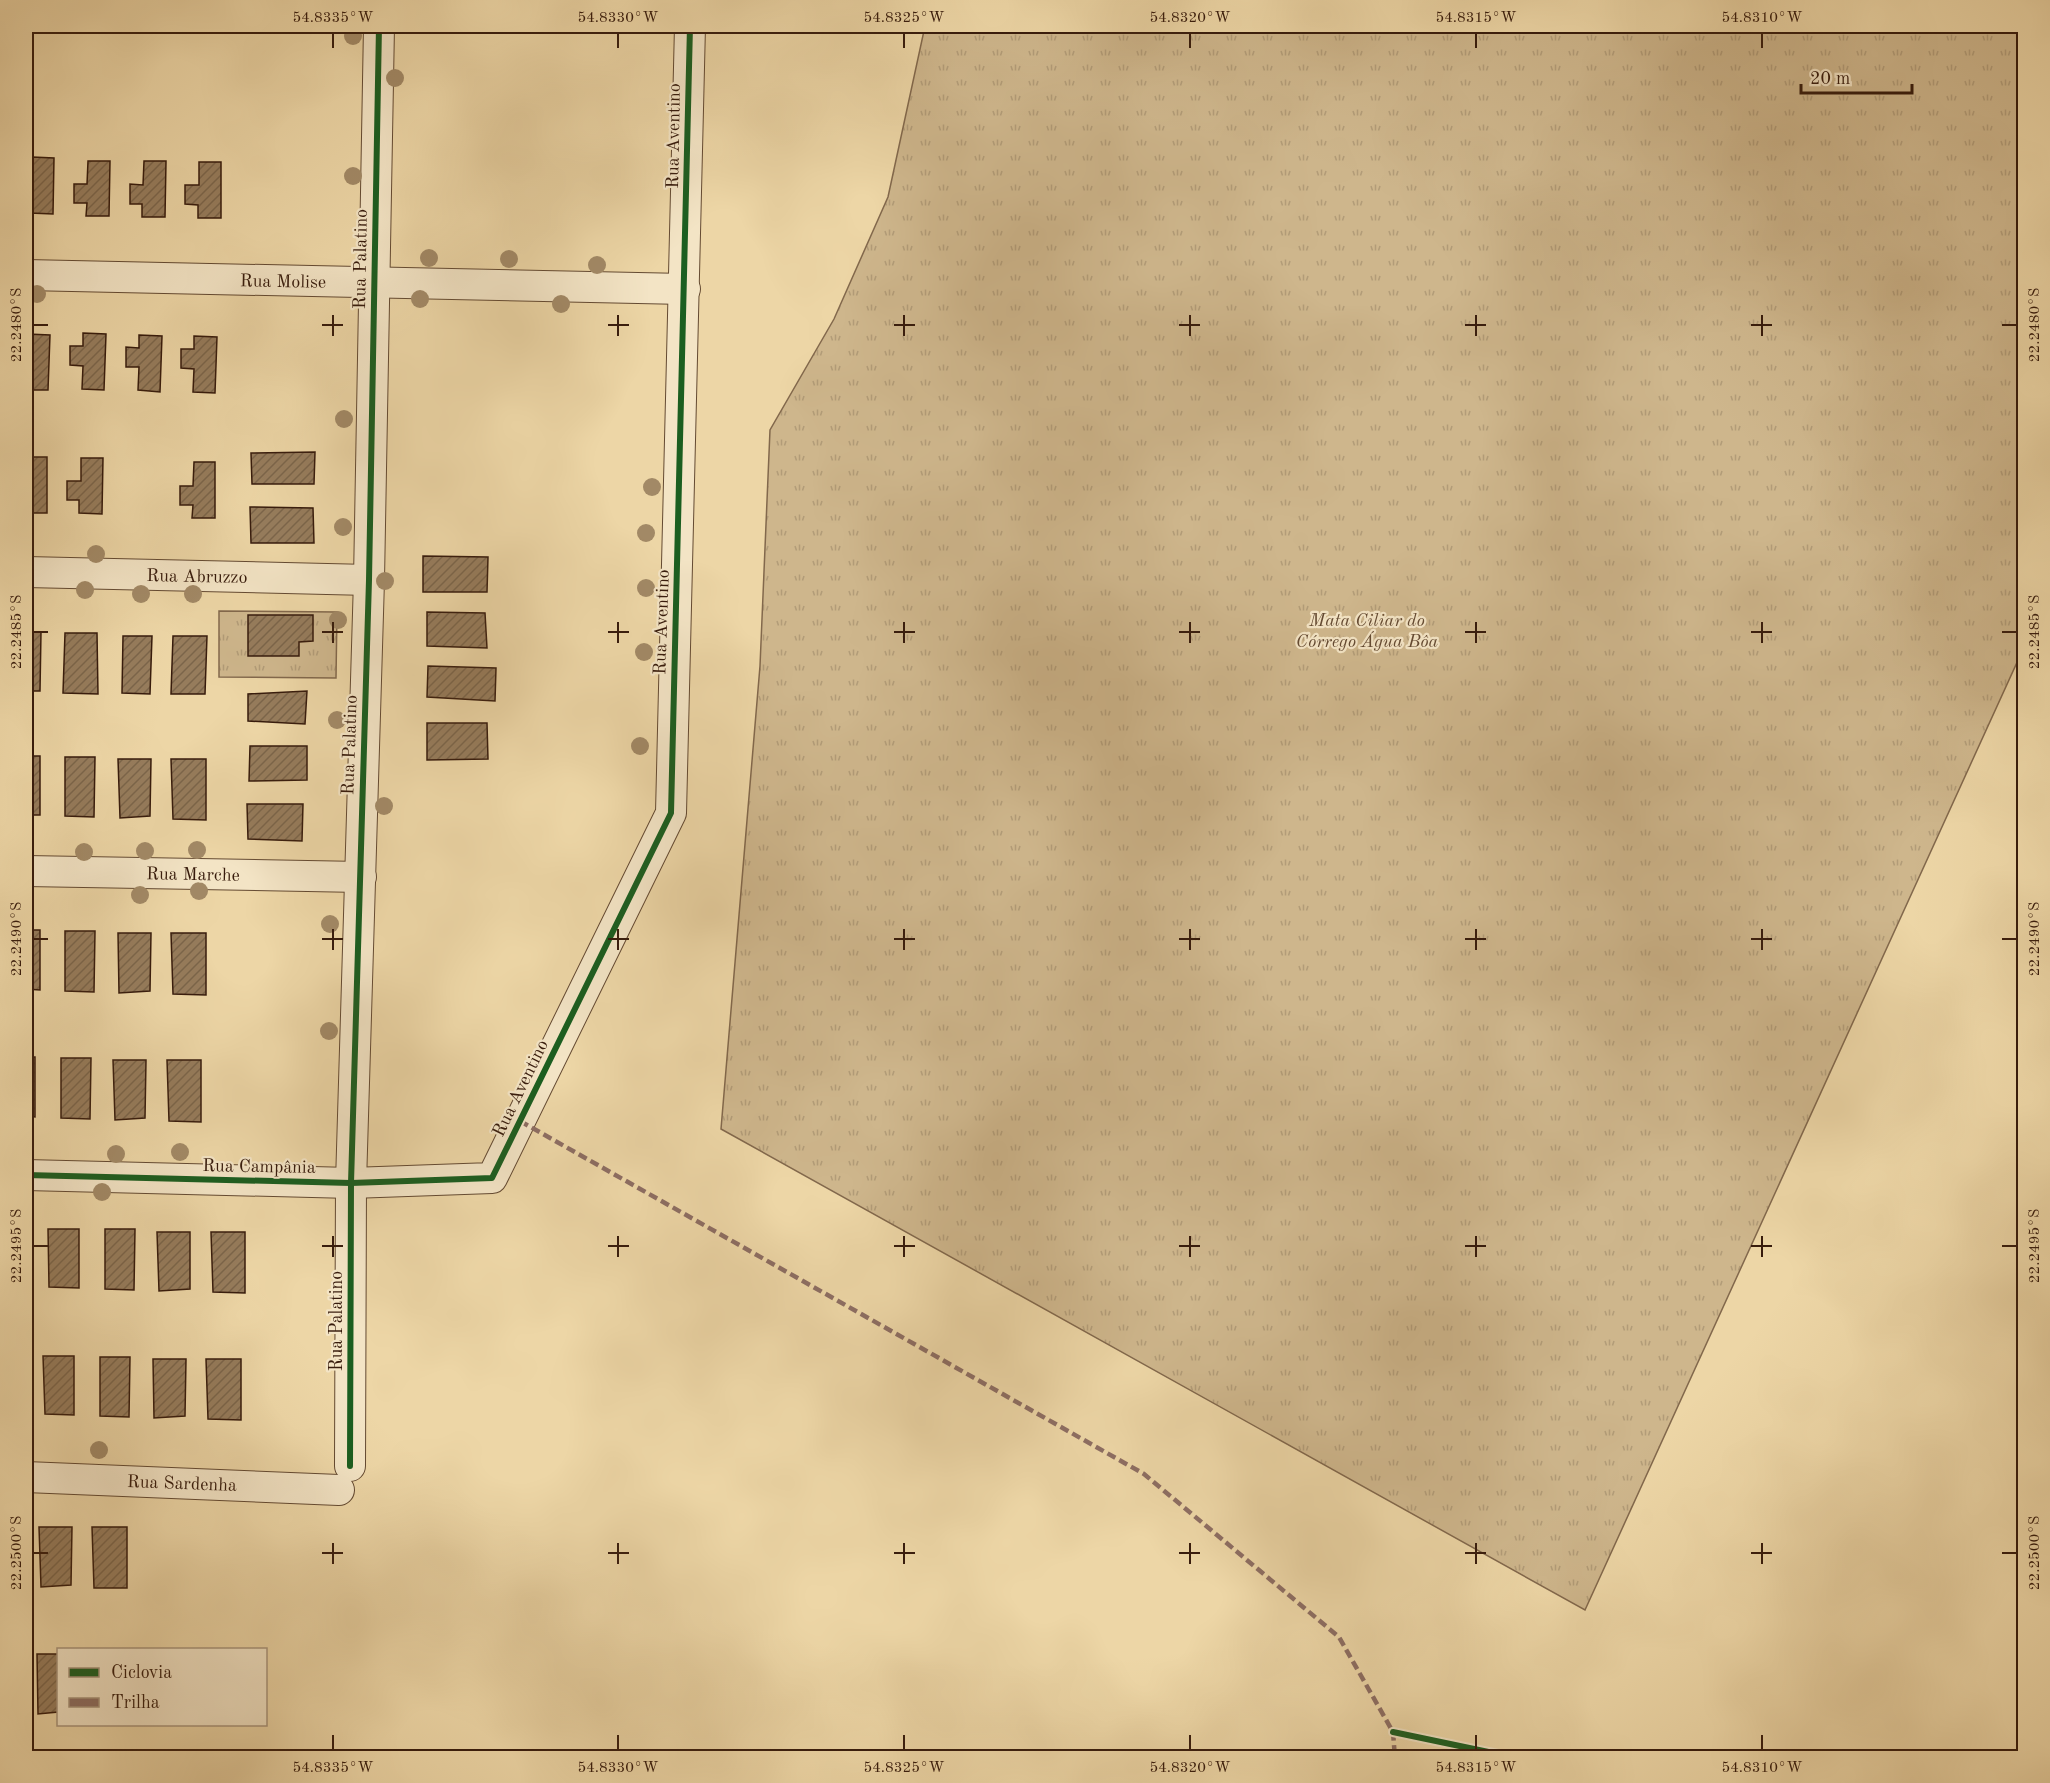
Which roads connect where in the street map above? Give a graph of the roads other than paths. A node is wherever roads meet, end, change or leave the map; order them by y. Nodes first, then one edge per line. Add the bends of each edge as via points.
1 (379, 26) edge
2 (690, 26) edge
3 (26, 275) edge
4 (374, 282) junction
5 (685, 289) junction
6 (26, 572) edge
7 (369, 580) junction
8 (26, 871) edge
9 (361, 877) junction
10 (26, 1175) edge
11 (492, 1178) joint
12 (351, 1183) junction
13 (26, 1477) edge
14 (345, 1478) joint

1 - 4 street, Rua Palatino
2 - 5 street, Rua Aventino
3 - 4 street, Rua Molise
4 - 5 street, Rua Molise
4 - 7 street, Rua Palatino
5 - 11 street, Rua Aventino via 671,813
6 - 7 street, Rua Abruzzo
7 - 9 street, Rua Palatino
8 - 9 street, Rua Marche
9 - 12 street, Rua Palatino
10 - 12 street, Rua Campânia
11 - 12 street, Rua Campânia
12 - 14 street, Rua Palatino
13 - 14 street, Rua Sardenha

